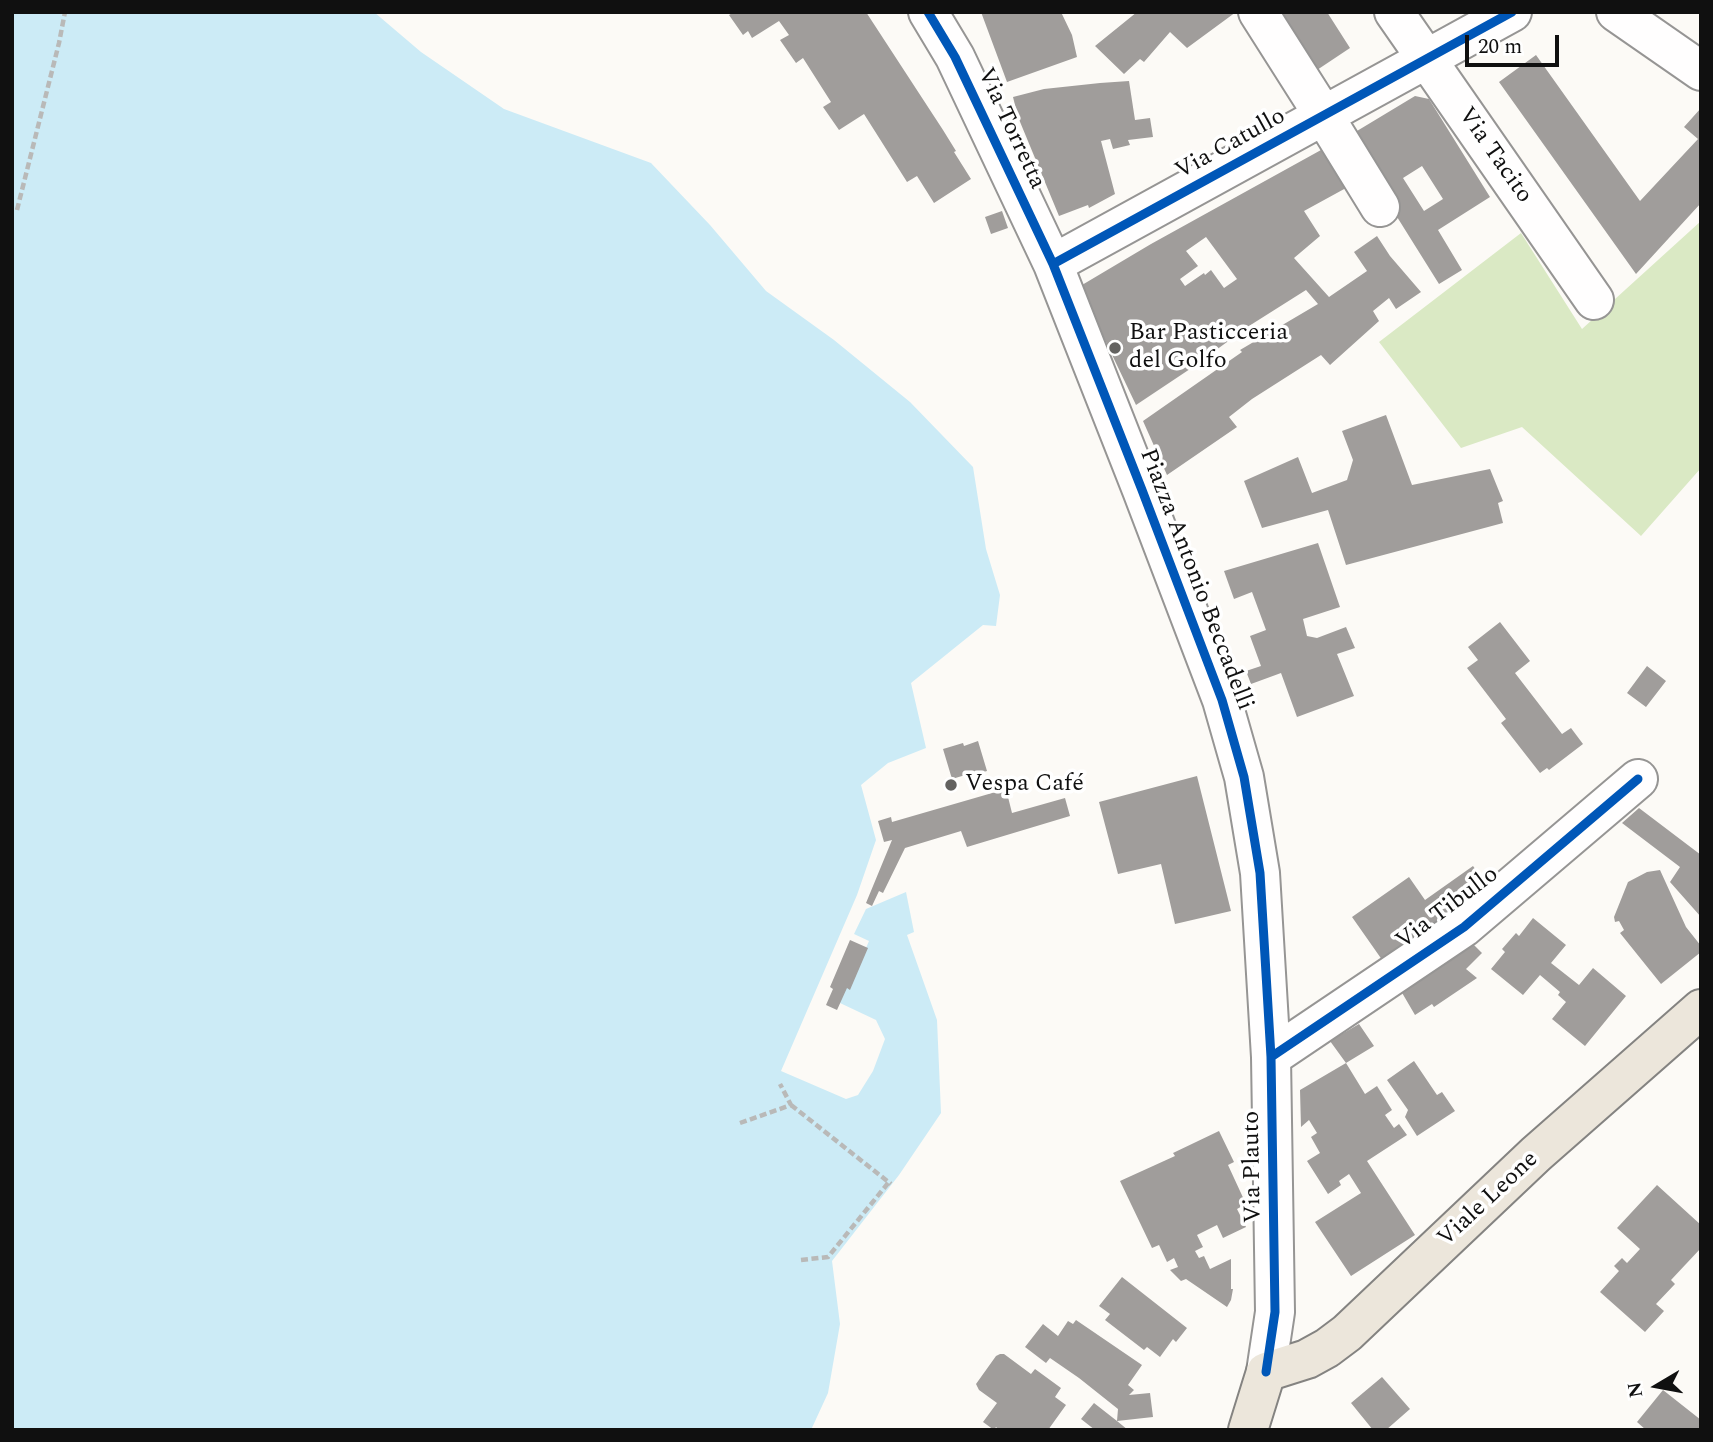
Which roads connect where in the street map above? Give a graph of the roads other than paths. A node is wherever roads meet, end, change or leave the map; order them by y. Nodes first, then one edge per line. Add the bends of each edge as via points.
1 (928, 12) edge
2 (1258, 12) edge
3 (1394, 12) edge
4 (1512, 12) edge
5 (1616, 12) edge
6 (1427, 60) junction
7 (1701, 71) edge
8 (1324, 116) junction
9 (1380, 207) dead end
10 (1053, 264) junction
11 (1594, 300) dead end
12 (1638, 779) dead end
13 (1266, 961) joint
14 (1701, 1009) edge
15 (1271, 1057) junction
16 (1266, 1372) junction
17 (1248, 1430) edge

1 - 10 street, Via Torretta via 955,57
2 - 8 street
3 - 6 street, Via Tacito
4 - 6 street, Via Catullo
5 - 7 street
6 - 8 street, Via Catullo
6 - 11 street, Via Tacito
8 - 9 street
8 - 10 street, Via Catullo
10 - 13 street, Piazza Antonio Beccadelli via 1222,700 1244,777 1260,873
12 - 15 street, Via Tibullo via 1464,927
13 - 15 street, Via Plauto
14 - 16 main road, Viale Leone via 1536,1154 1347,1333 1307,1359
15 - 16 street, Via Plauto via 1275,1312
16 - 17 main road, Via Plauto

